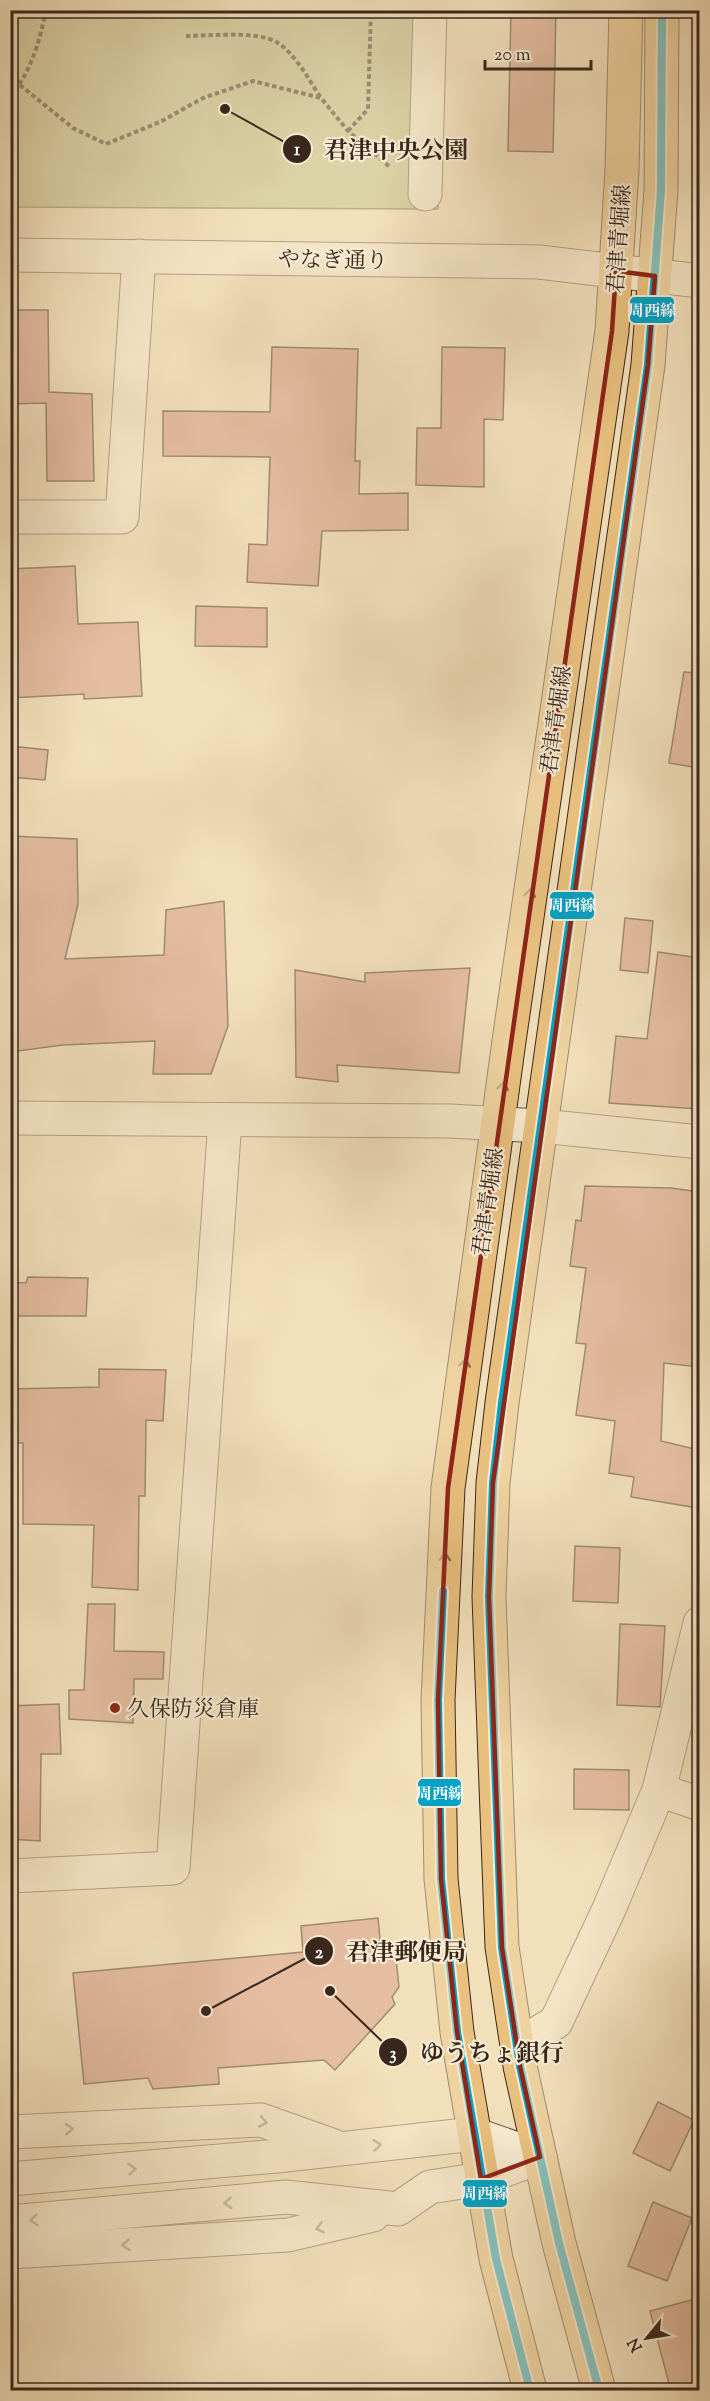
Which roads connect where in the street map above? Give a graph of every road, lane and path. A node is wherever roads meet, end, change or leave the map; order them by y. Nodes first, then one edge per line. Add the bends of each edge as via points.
1 (46, 10) edge
2 (370, 10) edge
3 (430, 10) edge
4 (626, 10) edge
5 (662, 10) edge
6 (186, 36) dead end
7 (20, 85) junction
8 (10, 96) edge
9 (321, 99) junction
10 (348, 131) junction
11 (397, 174) dead end
12 (425, 194) dead end
13 (10, 255) edge
14 (139, 256) junction
15 (616, 271) junction
16 (655, 276) junction
17 (699, 281) edge
18 (10, 517) edge
19 (10, 1118) edge
20 (225, 1120) junction
21 (497, 1125) junction
22 (541, 1126) junction
23 (699, 1142) edge
24 (699, 1623) edge
25 (658, 1790) junction
26 (699, 1804) edge
27 (10, 1876) edge
28 (518, 2045) junction
29 (10, 2132) edge
30 (474, 2134) junction
31 (341, 2149) junction
32 (540, 2157) junction
33 (10, 2179) edge
34 (481, 2179) junction
35 (398, 2209) junction
36 (10, 2222) edge
37 (10, 2252) edge
38 (530, 2391) edge
39 (599, 2391) edge

1 - 7 path via 40,38
2 - 10 path via 368,109
3 - 12 street
4 - 15 main road, 君津青堀線
5 - 16 main road, 君津青堀線 via 661,190
6 - 9 path via 263,37 279,44
7 - 8 path
7 - 9 path via 73,128 106,144 160,122 203,98 252,81
9 - 10 path
10 - 11 path
13 - 14 street, やなぎ通り
14 - 15 street, やなぎ通り via 539,262
14 - 18 street via 122,518
15 - 16 street, やなぎ通り
21 -> 15 main road, 君津青堀線 via 612,331
16 - 17 street, やなぎ通り
16 - 22 main road, 君津青堀線 via 648,365
19 - 20 street
20 - 21 street via 450,1121
20 - 27 street via 173,1868
21 - 22 street
30 -> 21 main road, 君津青堀線 via 457,2032 441,1879 438,1700 448,1488
22 - 23 street
22 - 28 main road, 君津青堀線 via 493,1483 489,1597 502,1947
24 - 25 street
25 - 26 street
25 - 28 street via 609,1909 556,2022
28 - 32 main road, 君津青堀線
29 -> 31 street via 261,2120
31 -> 30 street
30 - 32 street
30 - 34 main road, 君津青堀線
33 -> 31 street
32 - 34 street
32 - 39 main road, 君津青堀線
34 - 35 street via 430,2187
34 - 38 main road, 君津青堀線 via 495,2259
35 -> 36 street via 286,2198
35 -> 37 street via 288,2235

